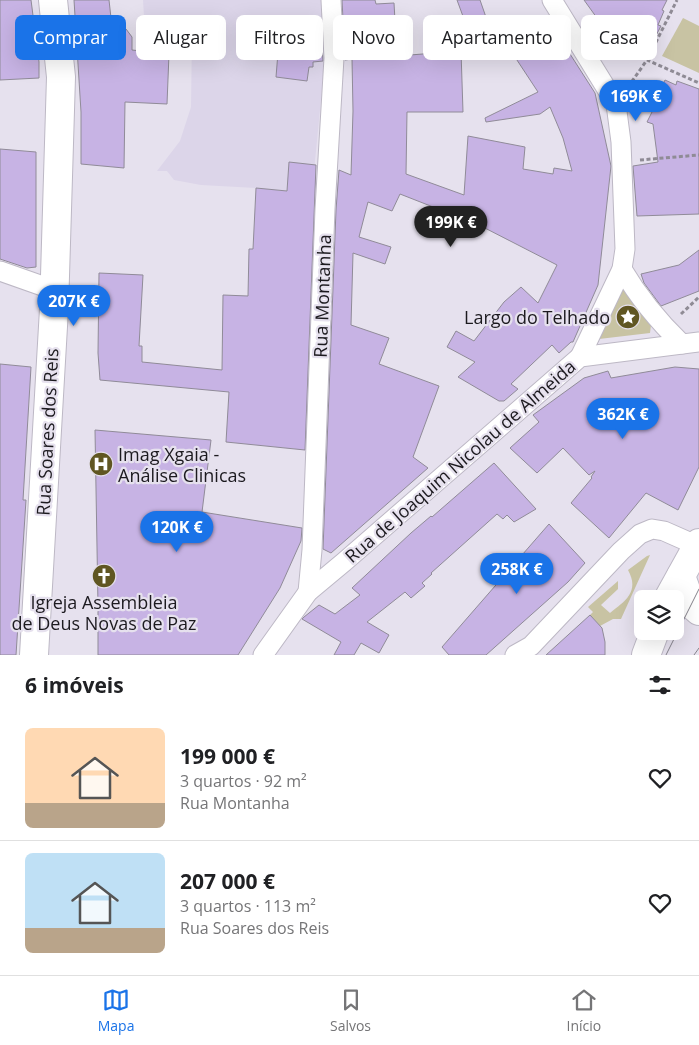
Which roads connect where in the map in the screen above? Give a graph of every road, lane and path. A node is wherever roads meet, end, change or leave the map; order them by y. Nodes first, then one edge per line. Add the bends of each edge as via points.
1 (53, 0) edge
2 (332, 0) edge
3 (552, 0) edge
4 (677, 0) edge
5 (657, 40) edge
6 (647, 60) joint
7 (699, 82) edge
8 (616, 104) junction
9 (699, 155) edge
10 (622, 161) junction
11 (622, 269) junction
12 (0, 271) edge
13 (54, 290) junction
14 (699, 297) edge
15 (665, 328) junction
16 (691, 343) edge
17 (580, 357) junction
18 (698, 545) edge
19 (675, 588) edge
20 (308, 592) junction
21 (699, 611) edge
22 (652, 640) edge
23 (34, 655) edge
24 (263, 655) edge
25 (515, 655) edge
26 (646, 655) edge

1 - 13 main road, Rua Soares dos Reis via 61,77
2 - 20 street, Rua Montanha via 334,58
3 - 8 street
4 - 5 path
6 - 7 path
6 - 8 path
8 - 10 street
9 - 10 path
10 - 11 street via 625,249
11 - 15 street
11 - 17 street
12 - 13 street
13 - 23 main road, Rua Soares dos Reis
14 - 15 path
15 - 16 street
16 - 17 street, Rua de Joaquim Nicolau de Almeida
17 - 20 street, Rua de Joaquim Nicolau de Almeida
18 - 19 main road
18 - 25 street via 664,531 652,529 640,534 531,646
19 - 21 main road
20 - 24 street, Rua de Joaquim Nicolau de Almeida
22 - 26 main road

